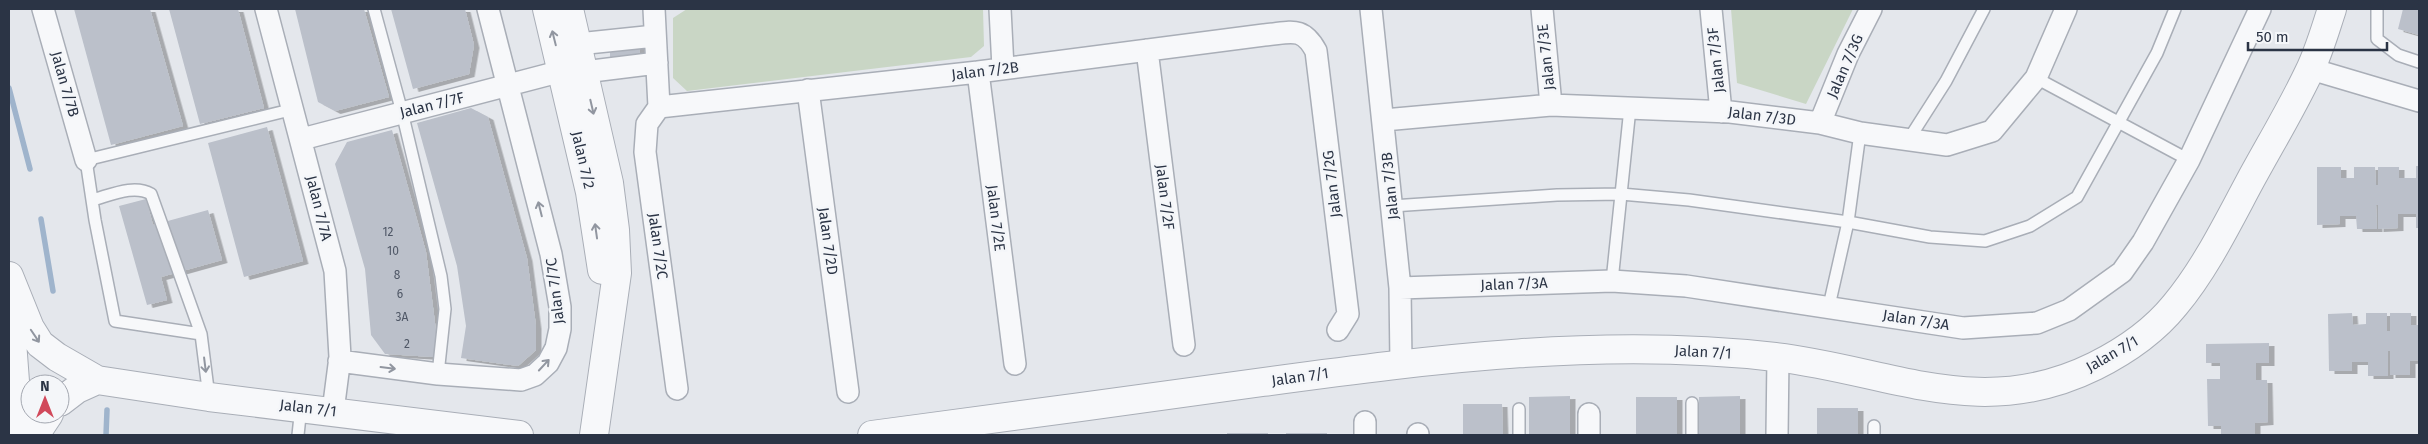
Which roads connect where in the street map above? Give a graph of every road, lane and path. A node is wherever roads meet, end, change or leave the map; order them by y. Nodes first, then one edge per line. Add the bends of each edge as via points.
1 (43, 9) edge
2 (266, 9) edge
3 (374, 9) edge
4 (488, 9) edge
5 (547, 9) edge
6 (569, 9) edge
7 (654, 9) edge
8 (1000, 9) edge
9 (1370, 9) edge
10 (1542, 9) edge
11 (1711, 9) edge
12 (1871, 9) edge
13 (1984, 9) edge
14 (2066, 9) edge
15 (2175, 9) edge
16 (2260, 9) edge
17 (2332, 9) edge
18 (2377, 9) edge
19 (655, 36) junction
20 (1309, 38) joint
21 (578, 44) junction
22 (1146, 50) junction
23 (2419, 62) edge
24 (657, 63) junction
25 (1003, 68) junction
26 (2311, 69) junction
27 (573, 71) junction
28 (978, 72) junction
29 (2036, 78) junction
30 (508, 85) junction
31 (808, 90) junction
32 (2419, 102) edge
33 (1551, 105) junction
34 (658, 107) junction
35 (1630, 108) junction
36 (294, 109) junction
37 (402, 112) junction
38 (1721, 112) junction
39 (1384, 120) junction
40 (1820, 123) junction
41 (2119, 123) junction
42 (1860, 133) junction
43 (302, 139) junction
44 (1909, 140) junction
45 (86, 160) junction
46 (2189, 160) junction
47 (1621, 194) junction
48 (92, 200) junction
49 (1392, 206) junction
50 (1848, 222) junction
51 (9, 276) edge
52 (1612, 281) junction
53 (1400, 288) junction
54 (9, 301) edge
55 (1829, 306) junction
56 (1338, 330) dead end
57 (201, 334) junction
58 (1184, 345) dead end
59 (1778, 357) junction
60 (340, 362) junction
61 (1400, 363) junction
62 (1015, 364) dead end
63 (438, 374) junction
64 (98, 380) junction
65 (677, 389) dead end
66 (848, 392) dead end
67 (70, 394) edge
68 (209, 397) junction
69 (1692, 403) dead end
70 (301, 407) junction
71 (1519, 409) dead end
72 (333, 411) junction
73 (1589, 414) dead end
74 (42, 424) edge
75 (431, 430) edge
76 (943, 431) edge
77 (18, 435) edge
78 (35, 435) edge
79 (298, 435) edge
80 (519, 435) edge
81 (594, 435) edge
82 (872, 435) edge
83 (1519, 435) edge
84 (1589, 435) edge
85 (1692, 435) edge
86 (1777, 435) edge

1 - 45 street, Jalan 7/7B
2 - 36 street, Jalan 7/7A
3 - 37 lane
4 - 30 street, Jalan 7/7C
27 -> 5 street, Jalan 7/2
6 - 21 street, Jalan 7/2
7 - 19 street
8 - 25 street
9 - 39 street, Jalan 7/3B
10 - 33 street, Jalan 7/3E
11 - 38 street, Jalan 7/3F
12 - 40 street, Jalan 7/3G via 1848,54
13 - 44 lane via 1946,81
14 - 29 street, Jalan 7/3D
15 - 41 lane via 2157,53
16 - 46 street, Jalan 7/3A
17 - 26 street, Jalan 7/1
18 - 23 lane via 2377,40 2398,55
19 - 21 street
19 - 24 street
20 - 22 street, Jalan 7/2B via 1301,33 1290,33
20 - 56 street, Jalan 7/2G via 1316,51 1348,314
21 - 27 street, Jalan 7/2
22 - 25 street, Jalan 7/2B
22 - 58 street, Jalan 7/2F
24 - 27 street, Jalan 7/7F
24 - 34 street
25 - 28 street, Jalan 7/2B
26 - 32 street
26 - 59 street, Jalan 7/1 via 2216,245 2176,305 2151,330 2092,368 2047,384 2003,392 1948,391
27 - 30 street, Jalan 7/7F
27 - 81 street, Jalan 7/2 via 610,313
28 - 31 street, Jalan 7/2B
28 - 62 street, Jalan 7/2E
29 - 41 lane
29 - 44 street, Jalan 7/3D via 1992,132 1947,145
30 - 37 street, Jalan 7/7F
63 -> 30 street, Jalan 7/7C via 521,380 535,375 548,363 556,348 560,307 551,254
31 - 34 street, Jalan 7/2B
31 - 66 street, Jalan 7/2D
33 - 35 street, Jalan 7/3D
33 - 39 street, Jalan 7/3D
34 - 65 street, Jalan 7/2C via 647,124 645,152
35 - 38 street, Jalan 7/3D
35 - 47 lane
36 - 43 street, Jalan 7/7A
36 - 45 lane
37 - 43 street, Jalan 7/7F
37 - 63 lane via 442,276 445,309
38 - 40 street, Jalan 7/3D
39 - 49 street, Jalan 7/3B
40 - 42 street, Jalan 7/3D
41 - 46 lane
41 - 50 lane via 2077,197 2030,226 1985,241 1930,237
42 - 44 street, Jalan 7/3D
42 - 50 lane
43 - 60 street, Jalan 7/7A via 334,271
45 - 48 lane
46 - 55 street, Jalan 7/3A via 2143,242 2122,272 2069,310 2037,323 1964,328
47 - 49 lane
47 - 50 lane
47 - 52 lane
48 - 57 lane via 115,321
48 - 57 lane via 134,189 151,194
49 - 53 street, Jalan 7/3B
50 - 55 lane
51 -> 64 street, Jalan 7/1 via 40,344 57,358
52 - 53 street, Jalan 7/3A
52 - 55 street, Jalan 7/3A via 1686,286
53 - 61 street, Jalan 7/3B
54 - 77 street
57 -> 68 lane
59 - 61 street, Jalan 7/1 via 1664,350 1570,350
59 - 86 street
60 -> 63 street, Jalan 7/7C
60 - 72 street, Jalan 7/7A
61 - 76 street, Jalan 7/1
64 - 67 street
64 - 68 street, Jalan 7/1
68 - 70 street, Jalan 7/1
69 - 85 lane
70 - 72 street, Jalan 7/1
70 - 79 lane
71 - 83 lane
72 - 75 street, Jalan 7/1
73 - 84 street
74 - 78 street
75 - 80 street, Jalan 7/1
76 - 82 street, Jalan 7/1

